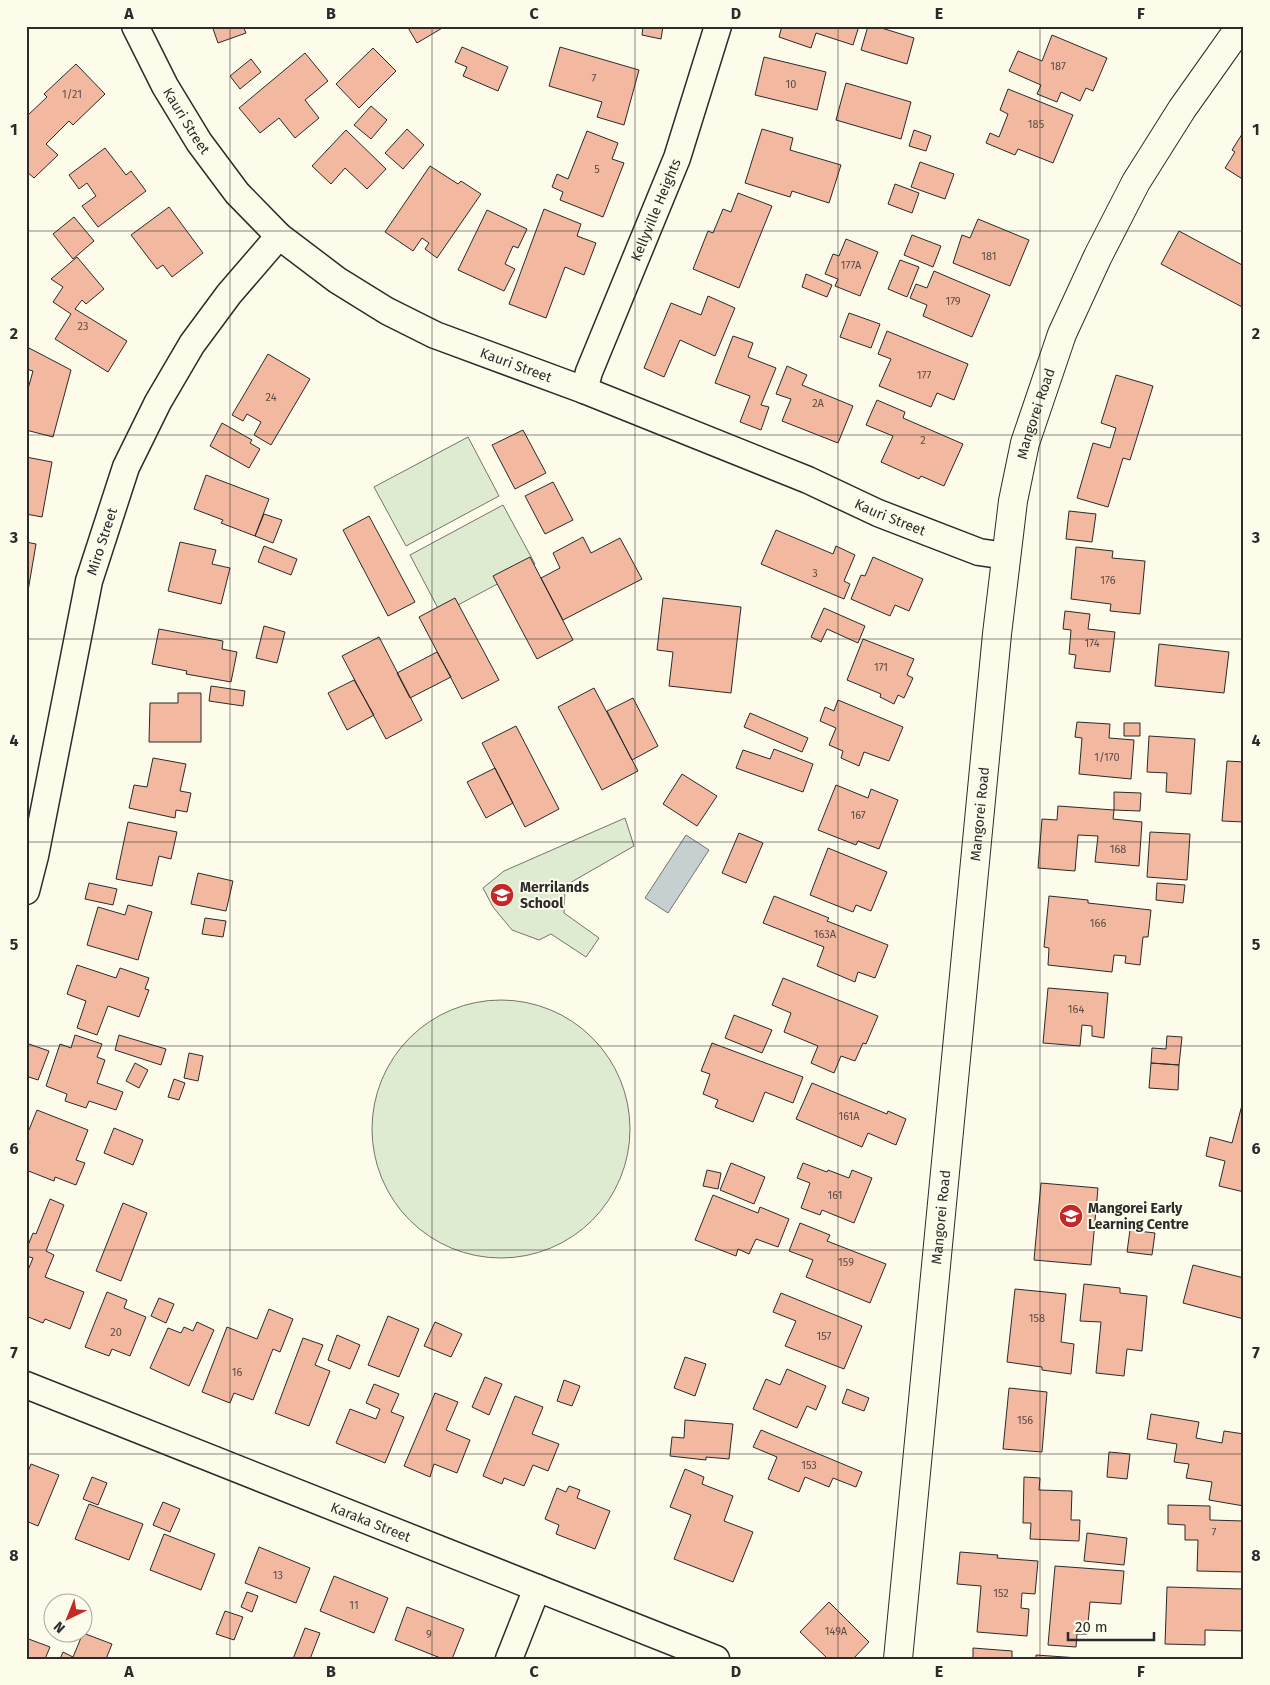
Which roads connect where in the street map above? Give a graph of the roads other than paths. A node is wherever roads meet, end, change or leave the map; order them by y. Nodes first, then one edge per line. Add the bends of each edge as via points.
1 (135, 26) edge
2 (718, 26) edge
3 (1242, 26) edge
4 (279, 236) junction
5 (584, 390) junction
6 (1006, 556) junction
7 (26, 891) edge
8 (26, 1385) edge
9 (537, 1588) junction
10 (509, 1659) edge
11 (716, 1659) edge
12 (898, 1659) edge

1 - 4 street, Kauri Street via 165,86 199,142 237,192
2 - 5 street, Kellyville Heights via 677,158
3 - 6 main road, Mangorei Road via 1182,109 1136,182 1062,334 1025,443
4 - 5 street, Kauri Street via 337,280 387,311 435,335
4 - 7 street, Miro Street via 229,294 192,344 158,402 126,467 89,581
5 - 6 street, Kauri Street via 808,480 878,513 979,552
6 - 12 main road, Mangorei Road
8 - 9 street, Karaka Street
9 - 10 street
9 - 11 street, Karaka Street

